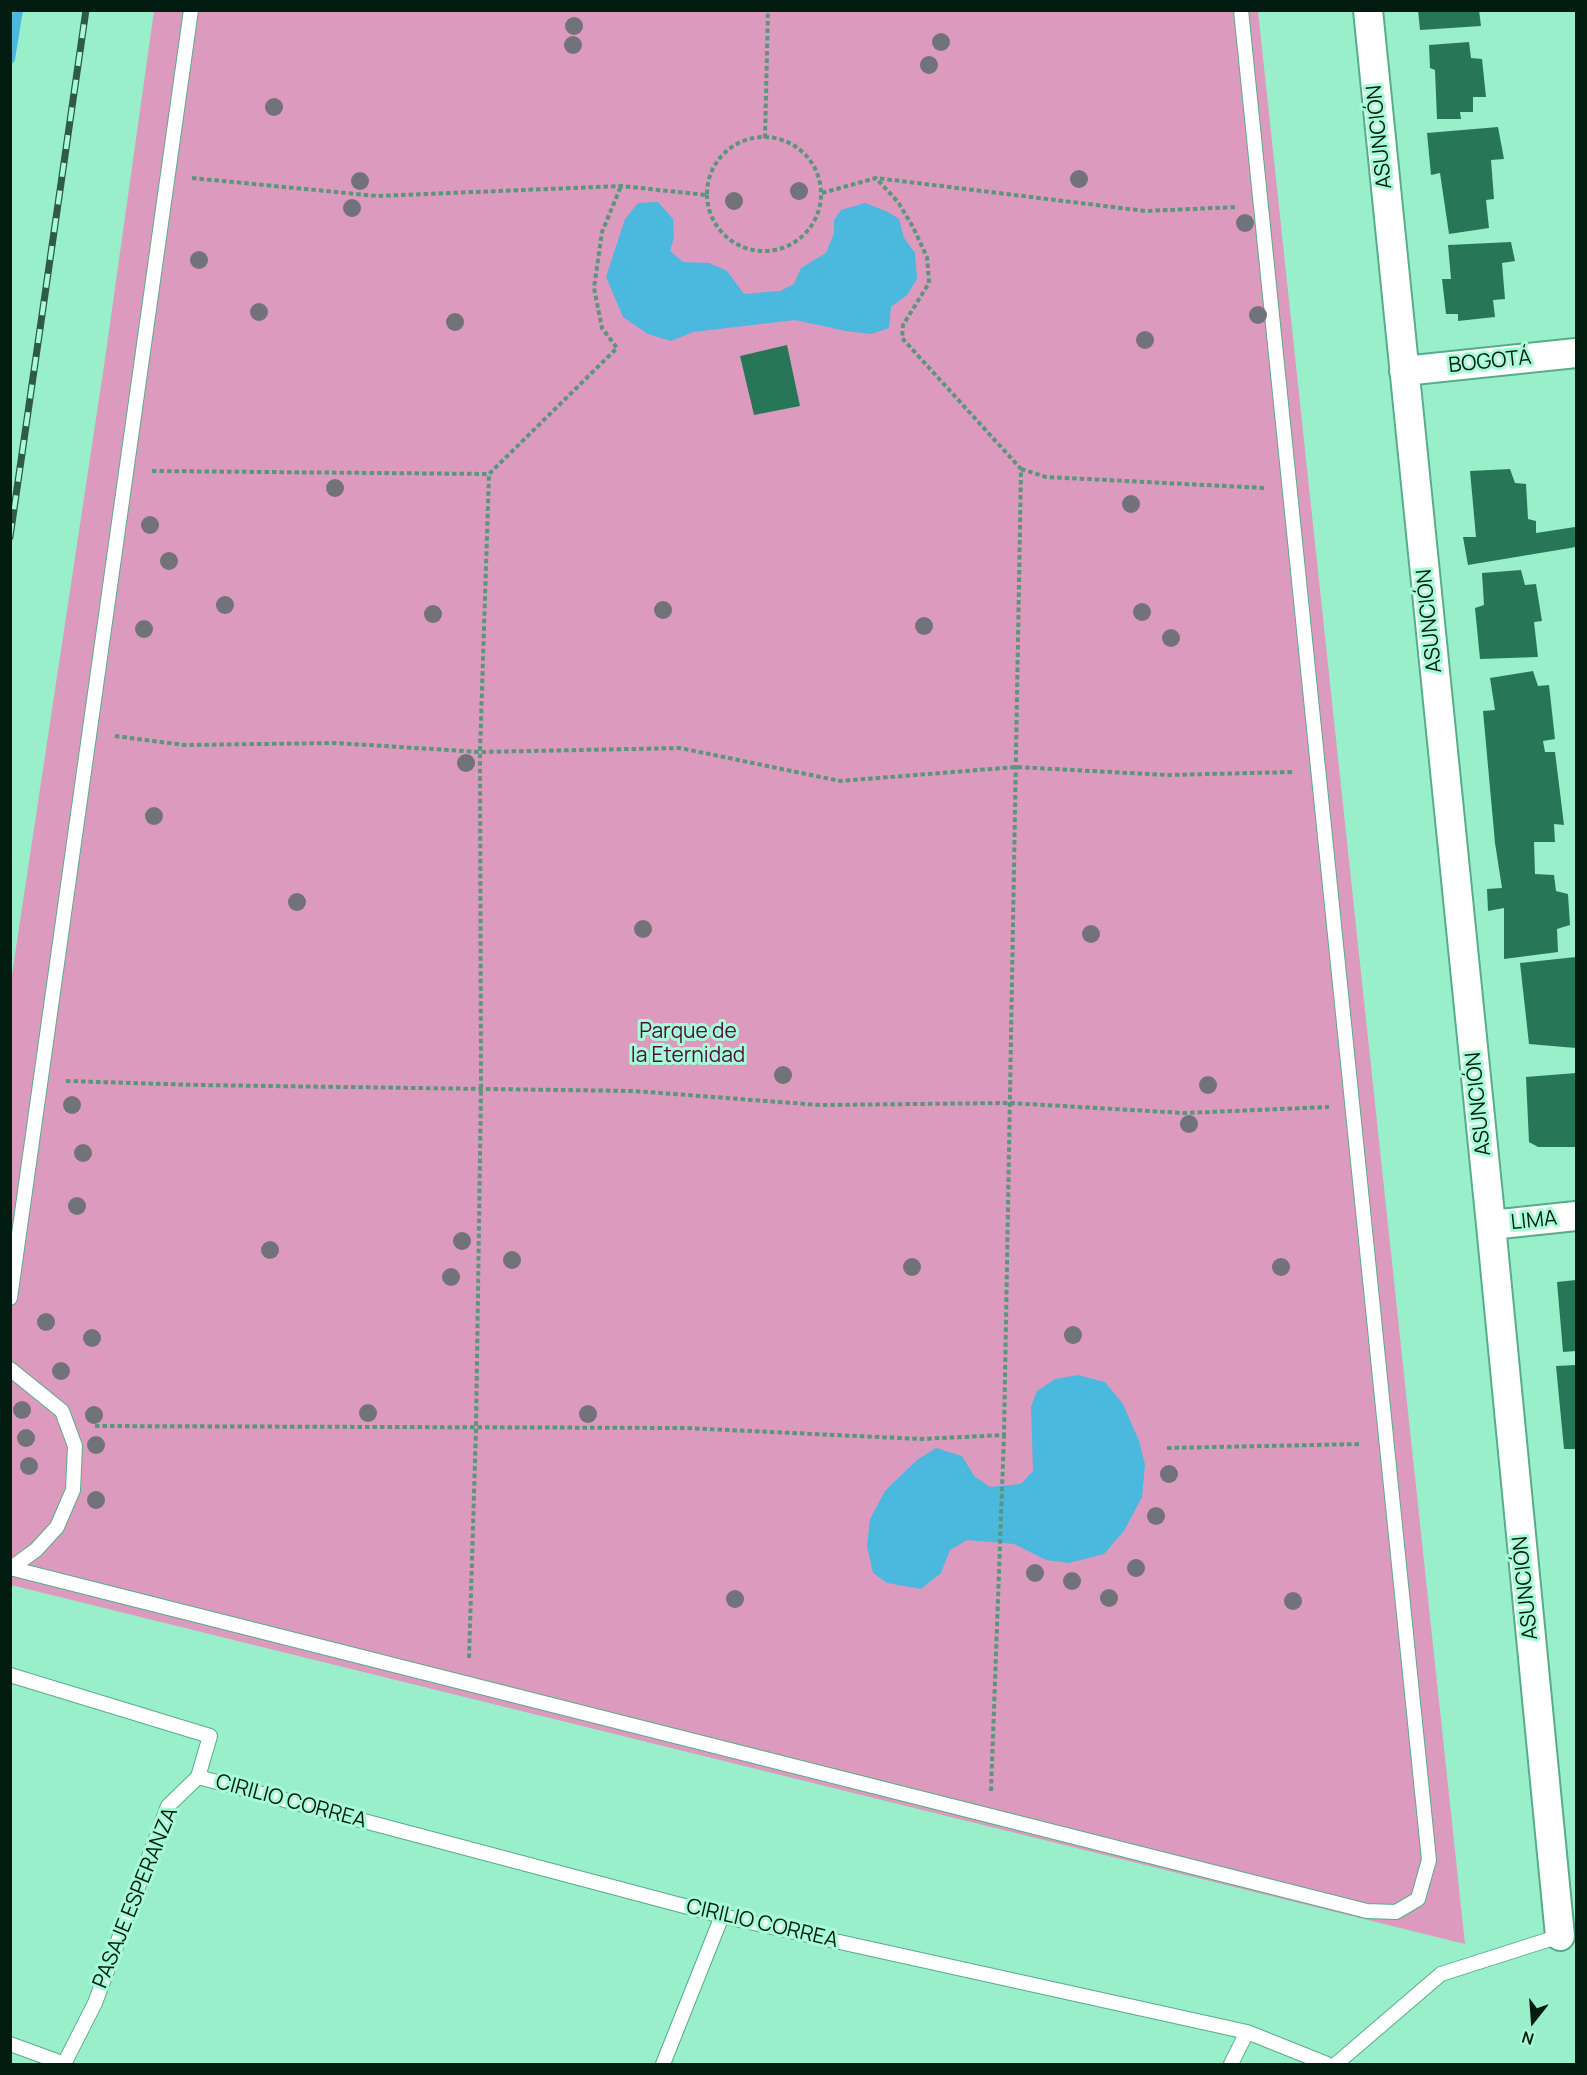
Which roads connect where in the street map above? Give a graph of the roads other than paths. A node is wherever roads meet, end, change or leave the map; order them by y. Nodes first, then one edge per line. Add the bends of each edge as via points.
1 (191, 10) edge
2 (1241, 10) edge
3 (1368, 10) edge
4 (1576, 353) edge
5 (1404, 371) junction
6 (1576, 1216) edge
7 (1491, 1225) junction
8 (10, 1298) edge
9 (10, 1369) edge
10 (11, 1568) edge
11 (10, 1675) edge
12 (198, 1778) junction
13 (722, 1916) junction
14 (1560, 1936) joint
15 (1247, 2032) junction
16 (10, 2044) edge
17 (64, 2064) edge
18 (663, 2064) edge
19 (1231, 2064) edge
20 (1327, 2064) edge
21 (1336, 2064) edge

1 - 8 lane
2 - 10 lane via 1430,1860 1418,1899 1396,1912 1367,1911
3 - 5 street, ASUNCIÓN
4 - 5 street, BOGOTÁ
5 - 7 street, ASUNCIÓN
6 - 7 street, LIMA
7 - 14 street, ASUNCIÓN
9 - 10 lane via 62,1412 75,1446 73,1490 57,1527 36,1550
11 - 12 lane via 210,1736
12 - 13 lane, CIRILIO CORREA
12 - 17 lane, PASAJE ESPERANZA via 168,1806 95,2003
13 - 15 lane, CIRILIO CORREA
13 - 18 lane
14 - 21 lane, ASUNCIÓN via 1442,1974
15 - 19 lane
15 - 20 lane, CIRILIO CORREA
16 - 17 lane

